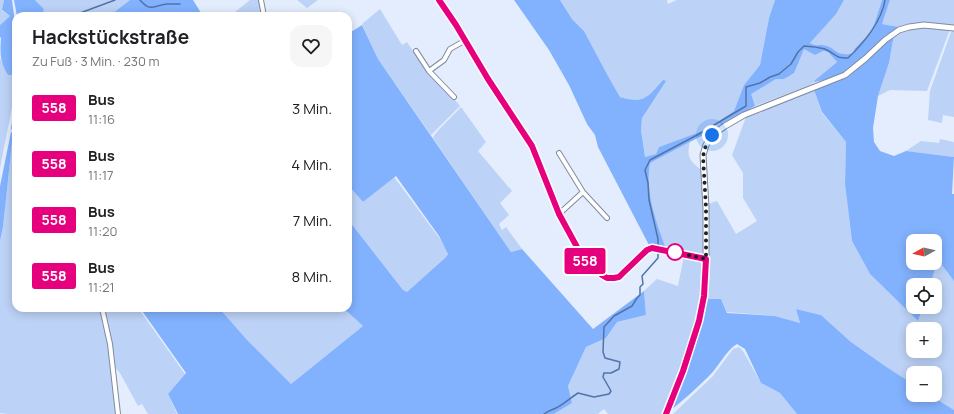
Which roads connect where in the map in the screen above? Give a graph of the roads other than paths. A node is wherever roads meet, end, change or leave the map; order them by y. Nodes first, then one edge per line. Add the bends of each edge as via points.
1 (261, 0) edge
2 (439, 0) edge
3 (263, 12) edge
4 (954, 28) edge
5 (466, 40) junction
6 (416, 51) dead end
7 (429, 71) junction
8 (454, 97) dead end
9 (559, 153) dead end
10 (583, 192) junction
11 (559, 214) junction
12 (607, 218) dead end
13 (706, 259) junction
14 (103, 312) edge
15 (118, 414) edge
16 (666, 414) edge

1 - 3 street
2 - 5 street
4 - 13 street via 924,25 899,30 845,75 744,115 712,135 703,156
5 - 7 street via 450,50 444,60
5 - 11 street via 532,146
6 - 7 street
7 - 8 street
9 - 10 street
10 - 11 street
10 - 12 street
11 - 13 street via 583,258 607,278 619,277 647,250 655,248
13 - 16 street via 704,296 699,321
14 - 15 street via 110,344

